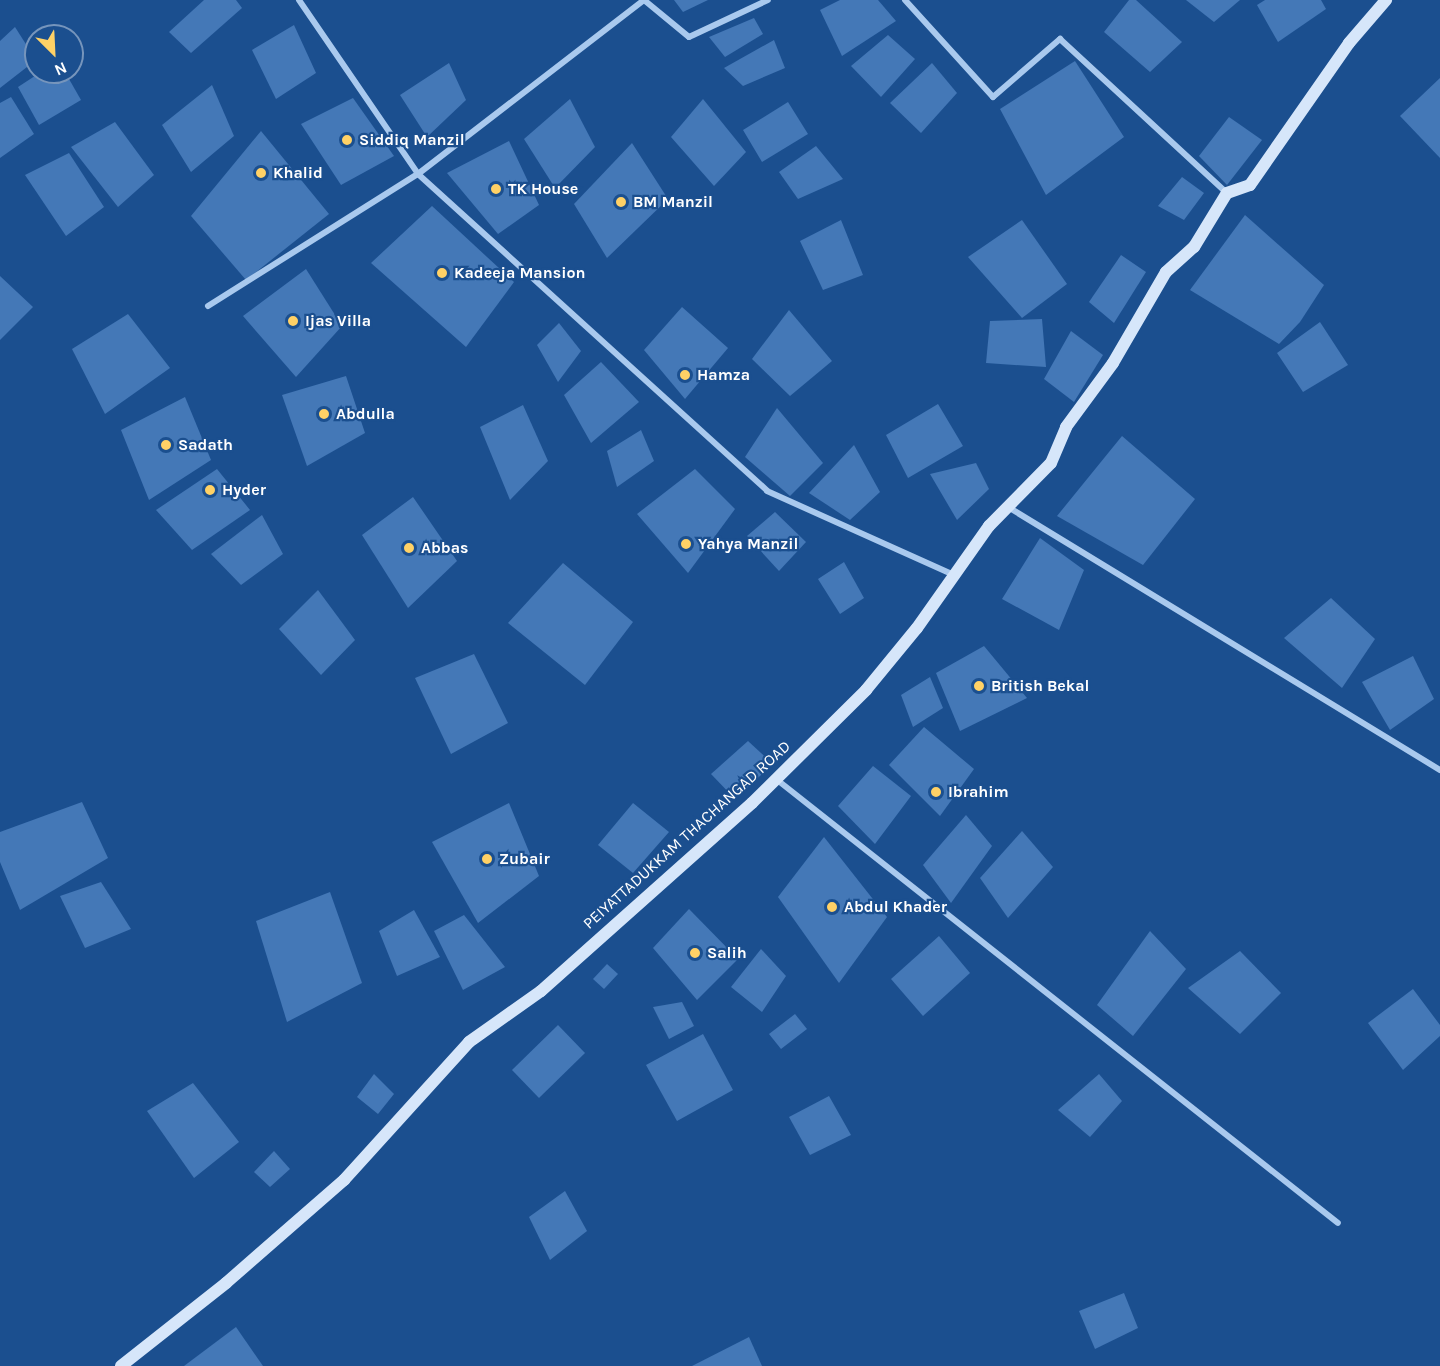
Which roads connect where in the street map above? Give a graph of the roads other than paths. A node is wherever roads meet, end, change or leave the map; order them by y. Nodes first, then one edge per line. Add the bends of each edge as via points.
1 (299, 0) edge
2 (644, 0) edge
3 (768, 0) edge
4 (905, 0) edge
5 (1386, 0) edge
6 (418, 174) junction
7 (1227, 193) junction
8 (208, 306) dead end
9 (1008, 507) junction
10 (954, 575) junction
11 (1440, 770) edge
12 (776, 778) junction
13 (1338, 1223) dead end
14 (121, 1366) edge

1 - 6 street
2 - 3 street via 689,38
2 - 6 street
4 - 7 street via 993,96 1060,39
5 - 7 main road via 1349,43 1250,185
6 - 8 street
6 - 10 street via 767,491
7 - 9 main road, PEIYATTADUKKAM THACHANGAD ROAD via 1194,247 1166,272 1150,295 1113,363 1066,427 1051,463
9 - 10 main road, PEIYATTADUKKAM THACHANGAD ROAD via 989,526
9 - 11 street
10 - 12 main road, PEIYATTADUKKAM THACHANGAD ROAD via 866,690
12 - 13 street
12 - 14 main road, PEIYATTADUKKAM THACHANGAD ROAD via 541,991 469,1042 344,1180 226,1283

